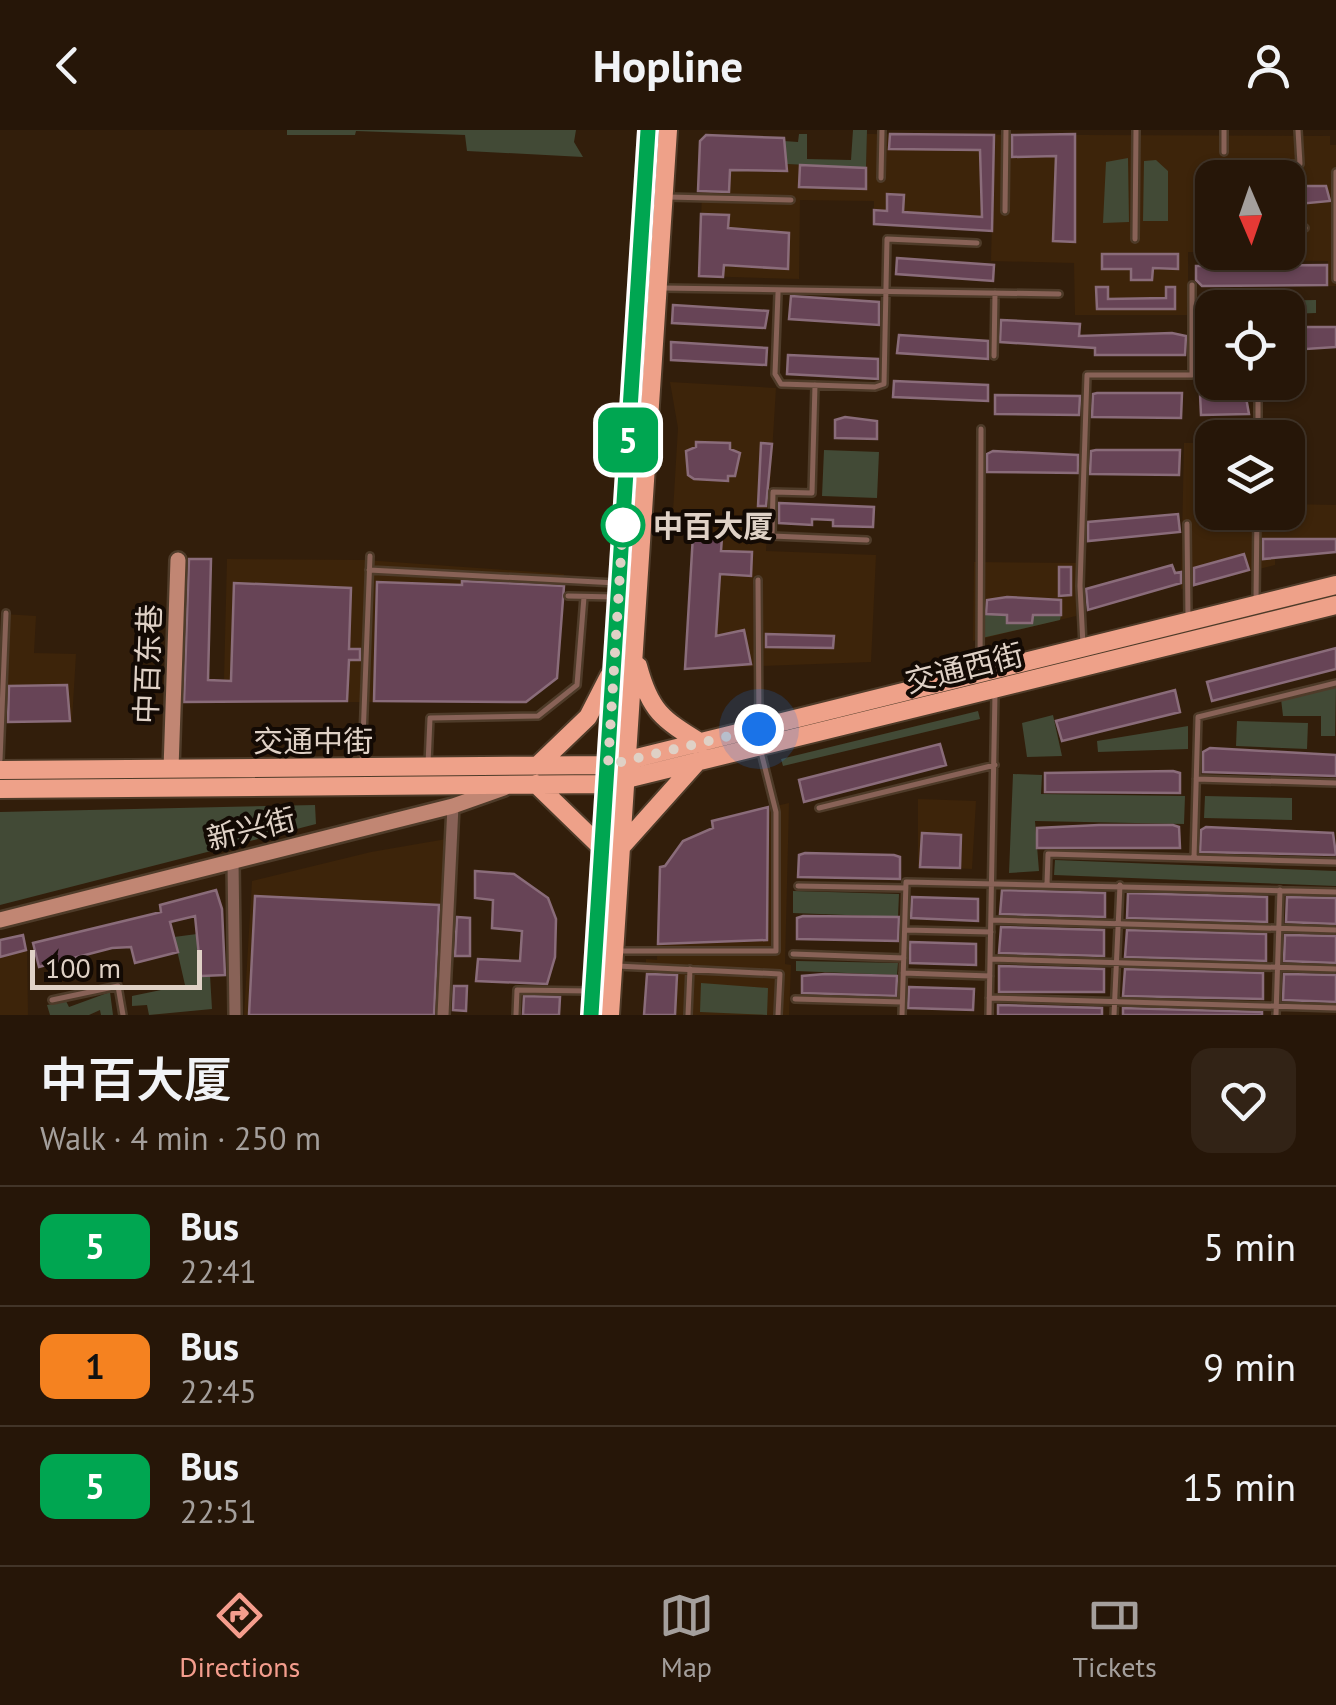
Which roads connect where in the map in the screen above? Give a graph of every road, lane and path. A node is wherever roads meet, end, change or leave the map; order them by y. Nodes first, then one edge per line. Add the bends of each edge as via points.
1 (648, 130) edge
2 (668, 130) edge
3 (882, 130) edge
4 (1006, 130) edge
5 (1136, 130) edge
6 (1224, 130) edge
7 (1298, 130) edge
8 (1224, 152) dead end
9 (1300, 160) edge
10 (1336, 172) edge
11 (882, 178) dead end
12 (664, 198) junction
13 (791, 200) dead end
14 (1004, 211) dead end
15 (1135, 239) dead end
16 (977, 244) dead end
17 (1336, 279) edge
18 (1192, 285) dead end
19 (658, 288) junction
20 (886, 292) junction
21 (778, 293) junction
22 (996, 293) junction
23 (1059, 294) dead end
24 (994, 356) dead end
25 (815, 385) junction
26 (980, 429) dead end
27 (1186, 524) dead end
28 (1257, 530) edge
29 (867, 540) dead end
30 (370, 556) dead end
31 (178, 560) dead end
32 (369, 570) junction
33 (758, 580) dead end
34 (1336, 585) edge
35 (619, 590) junction
36 (568, 596) dead end
37 (584, 597) junction
38 (1256, 605) junction
39 (1336, 605) edge
40 (6, 614) dead end
41 (1188, 622) junction
42 (1083, 648) junction
43 (634, 653) junction
44 (614, 667) junction
45 (1, 668) edge
46 (980, 674) junction
47 (1336, 683) edge
48 (994, 688) junction
49 (759, 737) junction
50 (700, 751) junction
51 (0, 760) edge
52 (996, 765) junction
53 (428, 767) junction
54 (362, 768) junction
55 (171, 769) junction
56 (626, 769) junction
57 (0, 770) edge
58 (607, 774) junction
59 (536, 775) junction
60 (1196, 779) junction
61 (1336, 783) edge
62 (514, 784) junction
63 (0, 788) edge
64 (453, 806) junction
65 (819, 808) dead end
66 (622, 846) junction
67 (602, 848) junction
68 (1194, 858) junction
69 (233, 862) junction
70 (1336, 862) edge
71 (992, 883) junction
72 (1047, 884) junction
73 (1120, 885) junction
74 (798, 886) dead end
75 (906, 888) junction
76 (1280, 890) junction
77 (1336, 892) edge
78 (0, 920) edge
79 (991, 920) junction
80 (1118, 924) junction
81 (1279, 929) junction
82 (904, 930) junction
83 (1336, 930) edge
84 (991, 932) junction
85 (794, 954) dead end
86 (614, 958) junction
87 (904, 958) junction
88 (990, 959) junction
89 (1116, 962) junction
90 (1278, 967) junction
91 (1336, 969) edge
92 (690, 970) junction
93 (903, 973) junction
94 (990, 976) junction
95 (593, 991) junction
96 (989, 998) junction
97 (795, 999) dead end
98 (52, 1000) dead end
99 (902, 1002) junction
100 (1115, 1002) junction
101 (1277, 1006) junction
102 (1336, 1008) edge
103 (122, 1015) edge
104 (235, 1015) edge
105 (444, 1015) edge
106 (516, 1015) edge
107 (591, 1015) edge
108 (610, 1015) edge
109 (688, 1015) edge
110 (778, 1015) edge
111 (902, 1015) edge
112 (989, 1015) edge
113 (1114, 1015) edge
114 (1276, 1015) edge

1 - 35 main road
2 - 12 main road
3 - 11 lane
4 - 14 lane
5 - 15 lane
6 - 8 lane
7 - 9 lane
10 - 17 lane
12 - 13 lane
12 - 19 main road
16 - 20 lane via 887,239
18 - 42 lane via 1192,375 1088,374
19 - 21 lane
19 - 43 main road
20 - 21 lane
20 - 22 lane
20 - 25 lane via 884,384
21 - 25 lane via 775,374 781,384
22 - 23 lane
22 - 24 lane
25 - 29 lane via 812,493 774,492 772,536
26 - 46 lane
27 - 41 lane
28 - 38 lane
30 - 32 lane
31 - 55 street, 中百东巷
32 - 35 lane
32 - 54 lane
33 - 49 lane
34 - 38 main road, 交通西街
35 - 37 lane
35 - 44 main road
36 - 37 lane
37 - 53 lane via 578,685 538,716 430,718
38 - 41 main road, 交通西街
39 - 48 main road, 交通西街
40 - 45 lane
41 - 42 main road, 交通西街
42 - 46 main road, 交通西街
43 - 50 main road via 647,700
43 - 56 main road
44 - 58 main road
44 - 59 main road via 588,718
45 - 51 lane
46 - 49 main road, 交通西街
47 - 60 lane via 1198,717
48 - 49 main road, 交通西街
48 - 52 lane
49 - 50 main road, 交通西街
49 - 86 lane via 776,812 776,952
50 - 56 main road, 交通西街
50 - 66 main road
52 - 65 lane
52 - 71 lane
53 - 54 main road, 交通中街
53 - 59 main road, 交通中街
54 - 55 main road, 交通中街
55 - 57 main road, 交通中街
56 - 58 main road, 交通中街
56 - 66 main road
58 - 59 main road, 交通中街
58 - 67 main road
59 - 62 main road, 交通中街
59 - 67 main road
60 - 61 lane
60 - 68 lane
62 - 63 main road, 交通中街
62 - 64 street, 新兴街
64 - 69 street, 新兴街
64 - 105 street
66 - 86 main road
67 - 95 main road
68 - 70 lane
68 - 72 lane via 1048,854
69 - 78 street, 新兴街
69 - 104 street
71 - 72 lane
71 - 75 lane via 906,882
71 - 79 lane
72 - 73 lane
73 - 76 lane
73 - 80 lane
74 - 75 lane
75 - 82 lane
76 - 77 lane
76 - 81 lane
79 - 80 lane
79 - 84 lane
80 - 81 lane
80 - 89 lane
81 - 83 lane
81 - 90 lane
82 - 84 lane
82 - 87 lane
84 - 88 lane
85 - 87 lane
86 - 92 lane
86 - 108 main road
87 - 93 lane
88 - 89 lane
88 - 94 lane
89 - 90 lane
89 - 100 lane
90 - 91 lane
90 - 101 lane
92 - 109 lane
92 - 110 lane via 780,974
93 - 94 lane
93 - 99 lane
94 - 96 lane
95 - 106 lane via 517,990
95 - 107 main road
96 - 100 lane
96 - 112 lane
97 - 99 lane
98 - 103 lane via 118,986
99 - 111 lane
100 - 101 lane
100 - 113 lane
101 - 102 lane
101 - 114 lane

